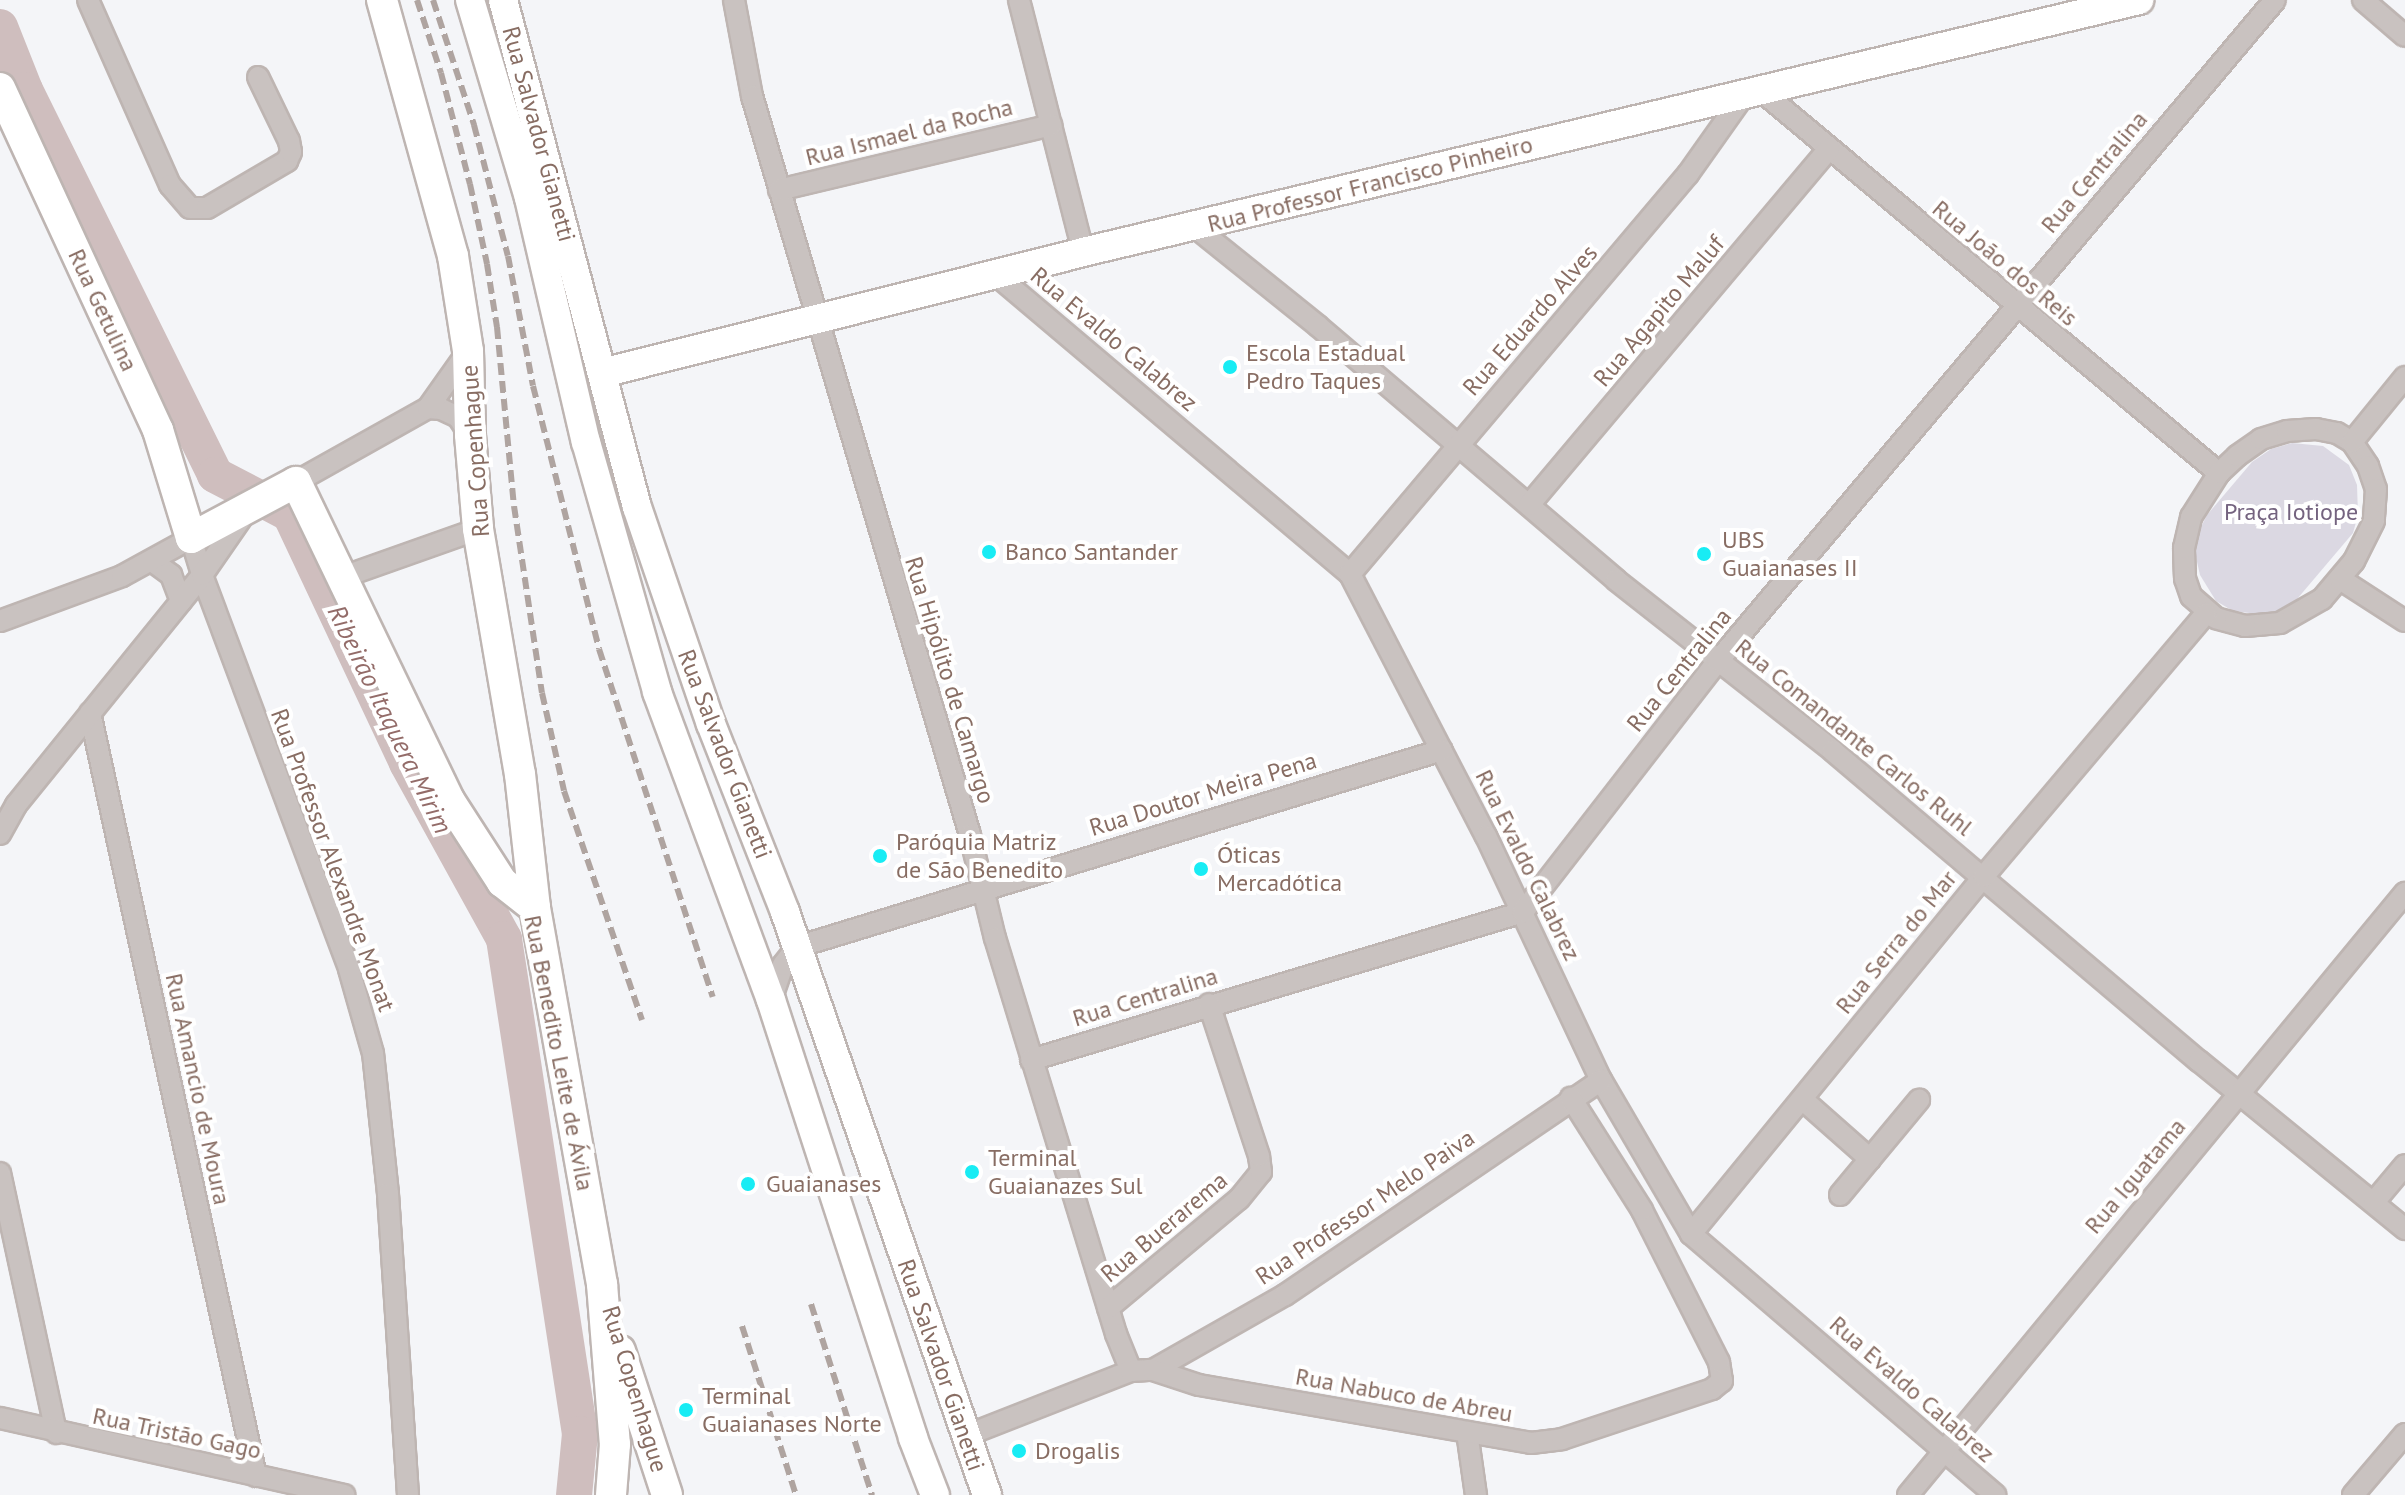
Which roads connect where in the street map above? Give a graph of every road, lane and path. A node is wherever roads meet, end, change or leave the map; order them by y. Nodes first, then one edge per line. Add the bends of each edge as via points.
1 (88, 0) edge
2 (382, 0) edge
3 (470, 0) edge
4 (503, 0) edge
5 (734, 0) edge
6 (1019, 0) edge
7 (2139, 0) edge
8 (2275, 0) edge
9 (2363, 0) edge
10 (2405, 36) edge
11 (258, 77) dead end
12 (0, 88) edge
13 (1752, 93) junction
14 (1051, 125) junction
15 (1829, 149) junction
16 (779, 190) junction
17 (1195, 227) junction
18 (1083, 252) junction
19 (995, 274) junction
20 (2015, 305) junction
21 (818, 319) junction
22 (468, 351) junction
23 (602, 373) junction
24 (2405, 377) edge
25 (428, 408) junction
26 (470, 435) junction
27 (2352, 442) junction
28 (1456, 444) junction
29 (2219, 473) junction
30 (271, 496) junction
31 (1529, 505) junction
32 (478, 529) junction
33 (191, 538) junction
34 (152, 561) junction
35 (1350, 574) junction
36 (202, 575) junction
37 (340, 578) junction
38 (2340, 579) junction
39 (181, 601) junction
40 (2206, 613) junction
41 (0, 621) edge
42 (2405, 621) edge
43 (1718, 661) junction
44 (90, 713) junction
45 (1442, 750) junction
46 (2, 826) edge
47 (1984, 876) junction
48 (984, 890) junction
49 (2405, 893) edge
50 (535, 908) junction
51 (1523, 912) junction
52 (797, 947) junction
53 (771, 1000) junction
54 (1209, 1004) junction
55 (1031, 1060) junction
56 (1601, 1080) junction
57 (2240, 1094) junction
58 (1571, 1098) junction
59 (1802, 1099) junction
60 (1919, 1100) dead end
61 (1870, 1159) junction
62 (2405, 1165) edge
63 (0, 1173) edge
64 (1840, 1195) dead end
65 (2374, 1202) junction
66 (2405, 1229) edge
67 (1691, 1234) junction
68 (602, 1284) junction
69 (1108, 1308) junction
70 (1153, 1370) junction
71 (1131, 1371) junction
72 (0, 1418) edge
73 (909, 1428) junction
74 (1467, 1432) junction
75 (56, 1433) junction
76 (2405, 1434) edge
77 (965, 1436) junction
78 (1942, 1450) junction
79 (256, 1476) junction
80 (345, 1495) edge
81 (408, 1495) edge
82 (611, 1495) edge
83 (667, 1495) edge
84 (935, 1495) edge
85 (987, 1495) edge
86 (1476, 1495) edge
87 (1908, 1495) edge
88 (1996, 1495) edge
89 (2353, 1495) edge

1 - 11 street via 170,185 190,208 207,208 287,161 289,141
2 - 22 main road, Rua Copenhague via 453,256
3 - 53 main road, Rua Salvador Gianetti via 529,198 620,574 657,692
4 - 23 main road, Rua Salvador Gianetti
5 - 16 street, Rua Hipólito de Camargo via 752,96
6 - 14 street
7 - 13 main road, Rua Professor Francisco Pinheiro
8 - 20 street, Rua Centralina
9 - 10 street
12 - 33 main road, Rua Getulina via 158,430
13 - 15 street, Rua João dos Reis
13 - 17 main road, Rua Professor Francisco Pinheiro
13 - 28 street, Rua Eduardo Alves
14 - 16 street, Rua Ismael da Rocha
14 - 18 street
15 - 20 street, Rua João dos Reis
15 - 31 street, Rua Agapito Maluf
16 - 21 street, Rua Hipólito de Camargo
17 - 18 main road, Rua Professor Francisco Pinheiro
17 - 28 street, Rua Comandante Carlos Ruhl
18 - 19 main road, Rua Professor Francisco Pinheiro
19 - 21 main road, Rua Professor Francisco Pinheiro
19 - 35 street, Rua Evaldo Calabrez
20 - 29 street, Rua João dos Reis
20 - 43 street, Rua Centralina
21 - 23 main road, Rua Professor Francisco Pinheiro
21 - 48 street, Rua Hipólito de Camargo
22 - 25 street
22 - 26 main road, Rua Copenhague
23 - 52 main road, Rua Salvador Gianetti via 673,616
24 - 27 street
25 - 26 street via 458,417
25 - 30 street
26 - 32 main road, Rua Copenhague
27 - 29 street via 2316,429 2287,431 2261,439
27 - 38 street via 2376,489 2374,521
28 - 31 street, Rua Comandante Carlos Ruhl
28 - 35 street, Rua Eduardo Alves
29 - 40 street via 2191,517 2184,548 2191,596
30 - 33 main road
30 - 36 street
30 - 37 main road, Rua Benedito Leite de Ávila
31 - 43 street, Rua Comandante Carlos Ruhl
32 - 37 street
32 - 50 main road, Rua Copenhague via 520,774
33 - 34 street
33 - 36 street, Rua Professor Alexandre Monat
34 - 39 street via 171,575
34 - 41 street
35 - 45 street, Rua Evaldo Calabrez
36 - 39 street
36 - 81 street, Rua Professor Alexandre Monat via 349,969 373,1053
37 - 50 main road, Rua Benedito Leite de Ávila via 449,800 502,882
38 - 40 street via 2310,609 2280,623 2245,626
38 - 42 street
39 - 44 street
40 - 47 street, Rua Serra do Mar
43 - 47 street, Rua Comandante Carlos Ruhl
43 - 51 street, Rua Centralina
44 - 46 street
44 - 79 street, Rua Amancio de Moura
45 - 48 street, Rua Doutor Meira Pena
45 - 51 street, Rua Evaldo Calabrez
47 - 57 street, Rua Comandante Carlos Ruhl
47 - 59 street, Rua Serra do Mar
48 - 52 street, Rua Doutor Meira Pena
48 - 55 street, Rua Hipólito de Camargo
49 - 57 street, Rua Iguatama
50 - 68 main road, Rua Benedito Leite de Ávila
51 - 54 street, Rua Centralina
51 - 56 street, Rua Evaldo Calabrez
52 - 53 street via 783,965
52 - 77 main road, Rua Salvador Gianetti
53 - 73 main road, Rua Salvador Gianetti
54 - 55 street, Rua Centralina
54 - 69 street, Rua Buerarema via 1261,1172 1239,1199
55 - 69 street, Rua Hipólito de Camargo
56 - 58 street, Rua Professor Melo Paiva
56 - 67 street, Rua Evaldo Calabrez
57 - 65 street, Rua Comandante Carlos Ruhl
57 - 78 street, Rua Iguatama
58 - 70 street, Rua Professor Melo Paiva via 1285,1295
58 - 74 street, Rua Nabuco de Abreu via 1670,1262 1719,1362 1722,1381 1708,1391 1562,1439 1531,1443
59 - 61 street
59 - 67 street, Rua Serra do Mar
60 - 61 street
61 - 64 street
62 - 65 street
63 - 75 street
65 - 66 street, Rua Comandante Carlos Ruhl
67 - 78 street, Rua Evaldo Calabrez
68 - 82 main road, Rua Benedito Leite de Ávila via 615,1444
68 - 83 main road, Rua Copenhague
69 - 71 street, Rua Hipólito de Camargo
70 - 71 street, Rua Nabuco de Abreu
70 - 74 street, Rua Nabuco de Abreu via 1199,1385
71 - 77 street
72 - 75 street, Rua Tristão Gago
73 - 77 main road via 938,1441
73 - 84 main road, Rua Salvador Gianetti
74 - 86 street
75 - 79 street, Rua Tristão Gago
76 - 89 street
77 - 85 main road, Rua Salvador Gianetti
78 - 87 street, Rua Iguatama
78 - 88 street, Rua Evaldo Calabrez
79 - 80 street, Rua Tristão Gago

